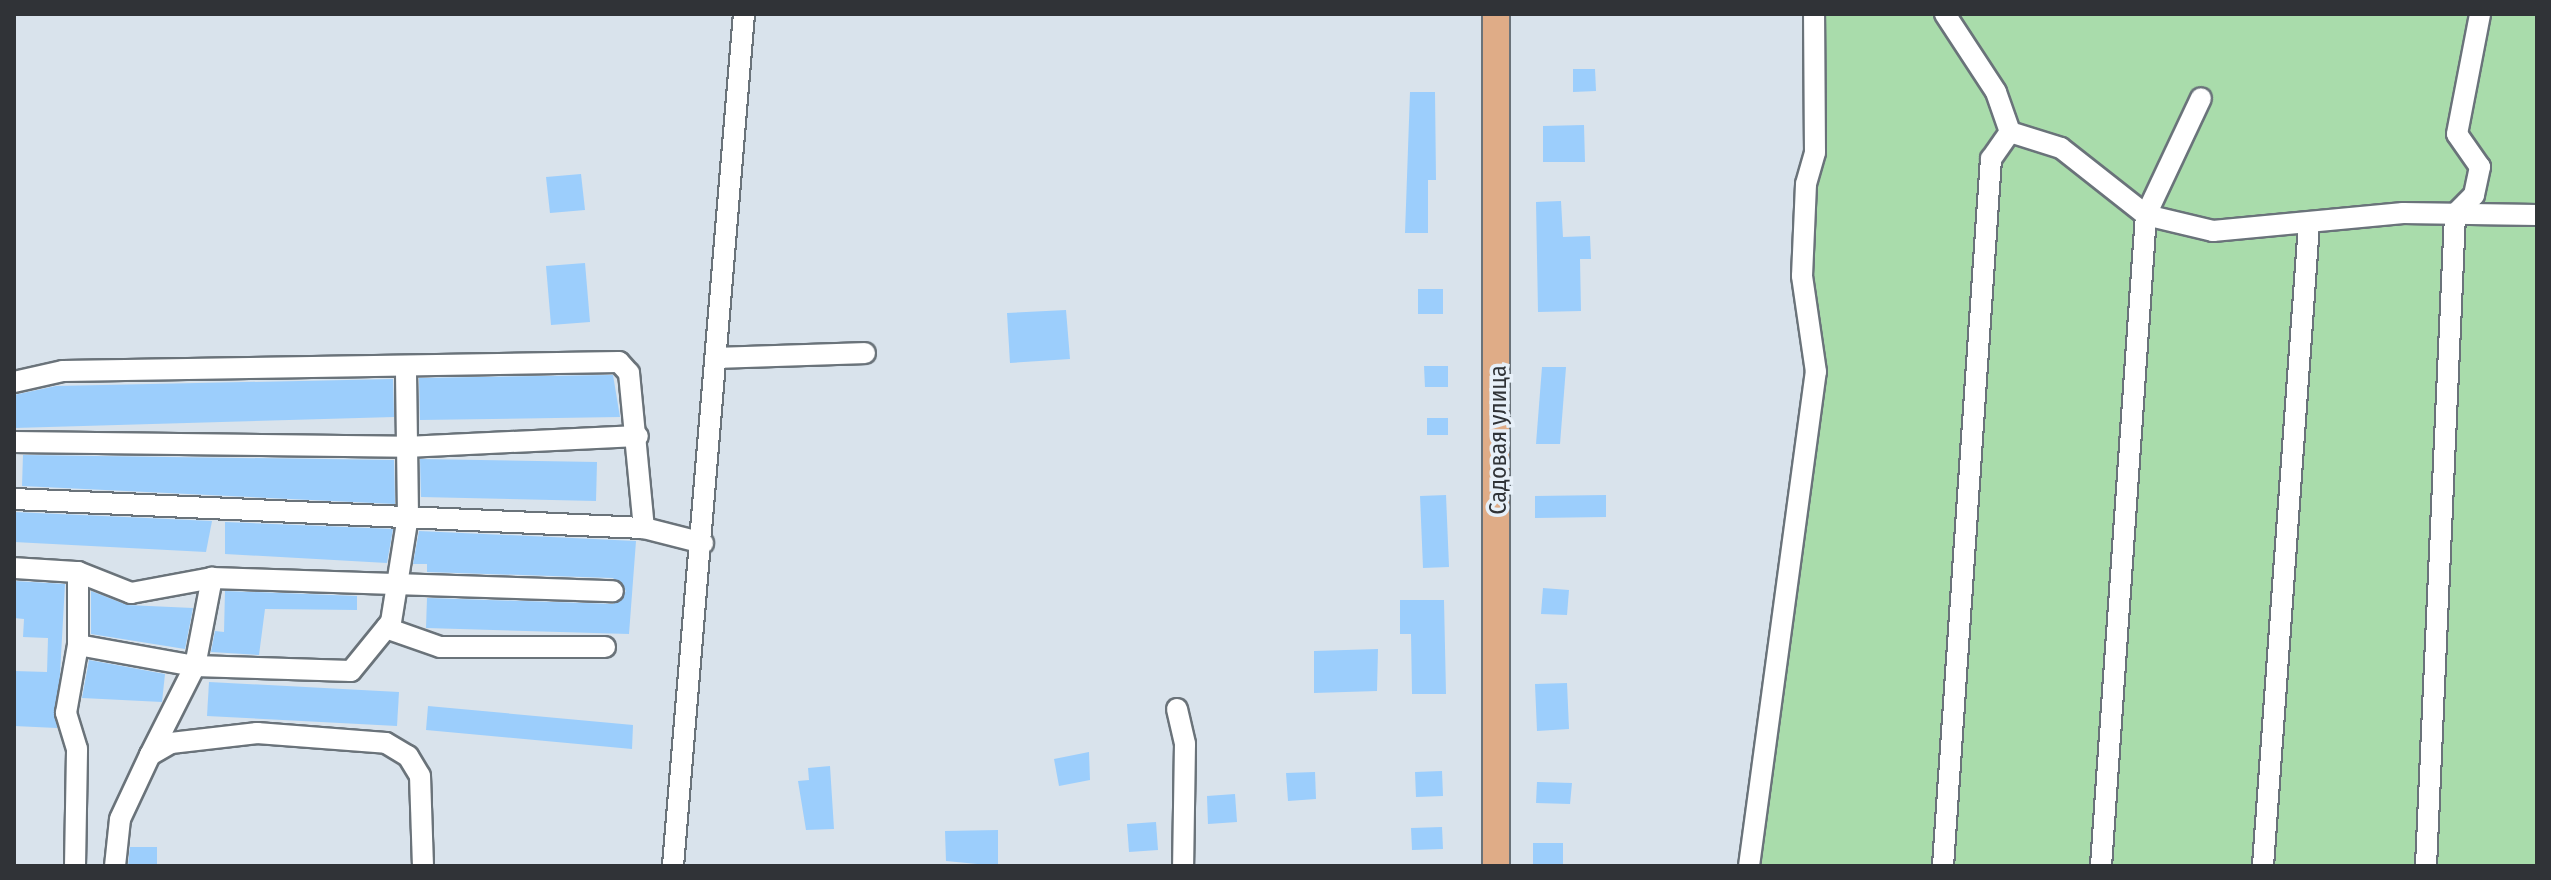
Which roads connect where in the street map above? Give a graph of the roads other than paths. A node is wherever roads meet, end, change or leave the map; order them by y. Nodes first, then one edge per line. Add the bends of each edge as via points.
1 (744, 14) edge
2 (1496, 14) edge
3 (1814, 14) edge
4 (1945, 14) edge
5 (2480, 14) edge
6 (2201, 98) dead end
7 (2010, 132) junction
8 (2455, 214) junction
9 (2146, 215) junction
10 (2537, 215) edge
11 (2309, 224) junction
12 (865, 353) dead end
13 (717, 358) junction
14 (406, 366) junction
15 (14, 382) edge
16 (638, 436) junction
17 (14, 442) edge
18 (406, 447) junction
19 (14, 499) edge
20 (408, 516) junction
21 (644, 528) junction
22 (703, 543) junction
23 (14, 568) edge
24 (78, 572) junction
25 (212, 578) junction
26 (399, 583) junction
27 (613, 591) dead end
28 (386, 628) junction
29 (78, 645) junction
30 (605, 647) dead end
31 (195, 666) junction
32 (1177, 709) dead end
33 (150, 755) junction
34 (75, 866) edge
35 (115, 866) edge
36 (423, 866) edge
37 (673, 866) edge
38 (1183, 866) edge
39 (1496, 866) edge
40 (1749, 866) edge
41 (1943, 866) edge
42 (2101, 866) edge
43 (2263, 866) edge
44 (2426, 866) edge

1 - 13 street
2 - 39 main road, Садовая улица
3 - 40 street via 1815,152 1806,184 1802,276 1816,372
4 - 7 street via 1996,92
5 - 8 street via 2457,134 2480,167 2474,195
6 - 9 street
7 - 9 street via 2061,148
7 - 41 street via 1991,159
8 - 10 street
8 - 11 street
8 - 44 street
9 - 11 street via 2213,231
9 - 42 street
11 - 43 street
12 - 13 street
13 - 22 street
14 - 15 street via 63,371
14 - 16 street via 619,362 629,373
14 - 18 street
16 - 18 street
16 - 21 street
17 - 18 street
18 - 20 street
19 - 20 street
20 - 21 street
20 - 26 street
21 - 22 street
22 - 37 street
23 - 24 street
24 - 25 street via 131,593
24 - 29 street
25 - 26 street
25 - 31 street
26 - 27 street
26 - 28 street
28 - 30 street via 440,647
28 - 31 street via 351,671
29 - 31 street
29 - 34 street via 66,713 77,749
31 - 33 street
32 - 38 street via 1185,744
33 - 35 street via 120,819
33 - 36 street via 171,743 257,733 386,743 420,776

